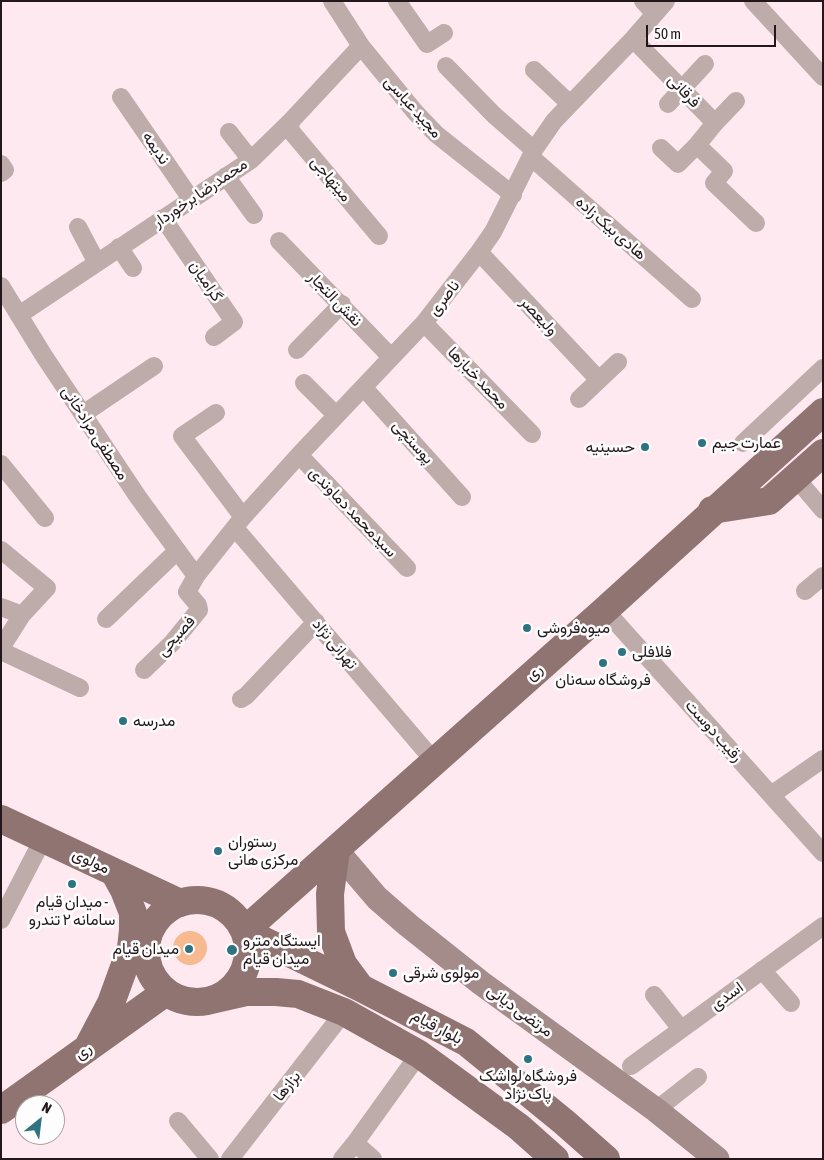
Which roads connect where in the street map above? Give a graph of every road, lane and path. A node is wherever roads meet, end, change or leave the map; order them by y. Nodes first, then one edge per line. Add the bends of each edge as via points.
1 (397, 1) edge
2 (753, 1) edge
3 (341, 5) edge
4 (655, 5) edge
5 (444, 33) dead end
6 (633, 39) junction
7 (361, 46) junction
8 (705, 64) dead end
9 (446, 66) dead end
10 (534, 70) dead end
11 (823, 77) edge
12 (682, 88) junction
13 (122, 97) dead end
14 (736, 101) dead end
15 (569, 103) junction
16 (668, 104) dead end
17 (291, 121) junction
18 (715, 123) junction
19 (229, 132) dead end
20 (697, 145) junction
21 (661, 148) dead end
22 (532, 154) junction
23 (251, 160) junction
24 (1, 164) edge
25 (1, 173) edge
26 (226, 176) junction
27 (513, 195) junction
28 (191, 199) junction
29 (254, 215) dead end
30 (163, 218) junction
31 (756, 223) dead end
32 (78, 227) dead end
33 (379, 236) dead end
34 (279, 241) dead end
35 (119, 247) junction
36 (479, 252) junction
37 (97, 262) junction
38 (133, 268) dead end
39 (1, 286) edge
40 (692, 298) dead end
41 (342, 304) junction
42 (19, 315) junction
43 (424, 323) junction
44 (214, 337) dead end
45 (297, 350) dead end
46 (391, 357) junction
47 (618, 362) dead end
48 (154, 366) dead end
49 (823, 368) edge
50 (599, 380) junction
51 (304, 383) dead end
52 (364, 388) junction
53 (578, 399) dead end
54 (823, 412) edge
55 (216, 413) dead end
56 (83, 414) junction
57 (336, 415) junction
58 (532, 434) dead end
59 (743, 443) dead end
60 (823, 453) edge
61 (299, 455) junction
62 (1, 464) edge
63 (796, 478) junction
64 (462, 497) dead end
65 (712, 510) junction
66 (823, 510) edge
67 (45, 518) dead end
68 (239, 522) junction
69 (1, 550) edge
70 (177, 551) junction
71 (407, 568) dead end
72 (196, 576) junction
73 (823, 576) edge
74 (805, 591) dead end
75 (1, 606) edge
76 (605, 610) junction
77 (22, 615) junction
78 (106, 619) dead end
79 (316, 622) junction
80 (1, 649) edge
81 (144, 670) dead end
82 (80, 688) dead end
83 (241, 699) dead end
84 (823, 759) edge
85 (434, 760) junction
86 (771, 795) junction
87 (1, 820) edge
88 (43, 839) junction
89 (336, 850) junction
90 (823, 853) edge
91 (114, 872) junction
92 (180, 903) junction
93 (1, 920) edge
94 (823, 926) edge
95 (244, 931) junction
96 (762, 970) junction
97 (361, 988) junction
98 (166, 992) junction
99 (654, 995) dead end
100 (215, 999) junction
101 (791, 1003) dead end
102 (344, 1012) junction
103 (681, 1029) junction
104 (87, 1048) junction
105 (419, 1054) junction
106 (631, 1066) dead end
107 (698, 1077) dead end
108 (1, 1110) edge
109 (656, 1110) junction
110 (178, 1121) dead end
111 (355, 1143) junction
112 (210, 1159) edge
113 (230, 1159) edge
114 (342, 1159) edge
115 (373, 1159) edge
116 (555, 1159) edge
117 (606, 1159) edge
118 (717, 1159) edge

1 - 5 street via 427,44
2 - 11 street
3 - 7 street, مجید عباسی
4 - 6 street, ناصری
6 - 12 street, فرقانی
6 - 15 street, ناصری
7 - 17 street, محمدرضا برخوردار
7 - 27 street, مجید عباسی via 436,134
8 - 12 street
9 - 22 street, هادی بیک زاده
10 - 15 street
12 - 16 street
12 - 18 street, فرقانی
13 - 28 street, ندیمه
14 - 18 street
15 - 22 street, ناصری
17 - 23 street, محمدرضا برخوردار
17 - 33 street, میتهاجی via 290,130
18 - 20 street
19 - 23 street
20 - 21 street via 678,164
20 - 31 street via 724,171 714,183
22 - 27 street, ناصری
22 - 40 street, هادی بیک زاده
23 - 26 street, محمدرضا برخوردار
24 - 25 street via 5,170
26 - 28 street, محمدرضا برخوردار
26 - 29 street
27 - 36 street, ناصری
28 - 30 street, محمدرضا برخوردار
30 - 35 street, محمدرضا برخوردار
30 - 44 street, گرامیان via 234,322
32 - 37 street
34 - 41 street, نقش التجار
35 - 37 street, محمدرضا برخوردار
35 - 38 street
36 - 43 street, ناصری
36 - 50 street, ولیعصر
37 - 42 street, محمدرضا برخوردار
39 - 42 street, مصطفی مرادخانی
41 - 45 street
41 - 46 street, نقش التجار
42 - 56 street, مصطفی مرادخانی
43 - 46 street, ناصری
43 - 58 street, محمد خبازها
46 - 52 street, ناصری
47 - 50 street
48 - 56 street
49 - 59 street
50 - 53 street
51 - 57 street
52 - 57 street, ناصری
52 - 64 street, پوستچی
54 - 65 main road, ری
55 - 68 street, تهرانی نژاد via 182,436
56 - 70 street, مصطفی مرادخانی
57 - 61 street, ناصری
60 - 63 main road
61 - 68 street, ناصری
61 - 71 street, سیدمحمد دماوندی
62 - 67 street
63 - 65 main road via 769,501
63 - 66 street
65 - 76 main road, ری
68 - 72 street, ناصری
68 - 79 street, تهرانی نژاد
69 - 77 street via 47,588
70 - 72 street, مصطفی مرادخانی
70 - 78 street
72 - 81 street, فصیحی via 187,592 199,610
73 - 74 street
75 - 77 street
76 - 85 main road, ری
76 - 86 street, رقیب دوست
77 - 80 street
79 - 83 street
79 - 85 street, تهرانی نژاد
80 - 82 street
84 - 86 street
85 - 89 main road, ری
86 - 90 street, رقیب دوست
87 - 88 main road, مولوی
88 - 91 main road, مولوی
88 - 93 street
89 - 95 main road, ری
89 - 97 main road via 330,894 331,932 343,964
89 - 109 street, مرتضی دیانی via 377,898 408,925 481,983
91 - 92 main road, مولوی
91 - 104 main road via 133,913 131,948 110,1003
92 - 95 main road via 195,900 224,908
92 - 98 main road via 160,915 146,940 149,969
94 - 96 street, اسدی
95 - 97 main road, بلوار قیام
95 - 100 main road via 248,947 247,964 230,991
96 - 101 street
96 - 103 street, اسدی
97 - 102 main road via 347,996
97 - 117 main road, بلوار قیام via 466,1042
98 - 100 main road via 181,1000
98 - 104 main road, ری
99 - 103 street
100 - 102 main road, بلوار قیام via 246,992 298,994
102 - 105 main road, بلوار قیام
102 - 113 street, بزازها
103 - 106 street, اسدی
104 - 108 main road, ری
105 - 111 street
105 - 116 main road, بلوار قیام via 519,1127
107 - 109 street
109 - 118 street, مرتضی دیانی
110 - 112 street
111 - 114 street
111 - 115 street

